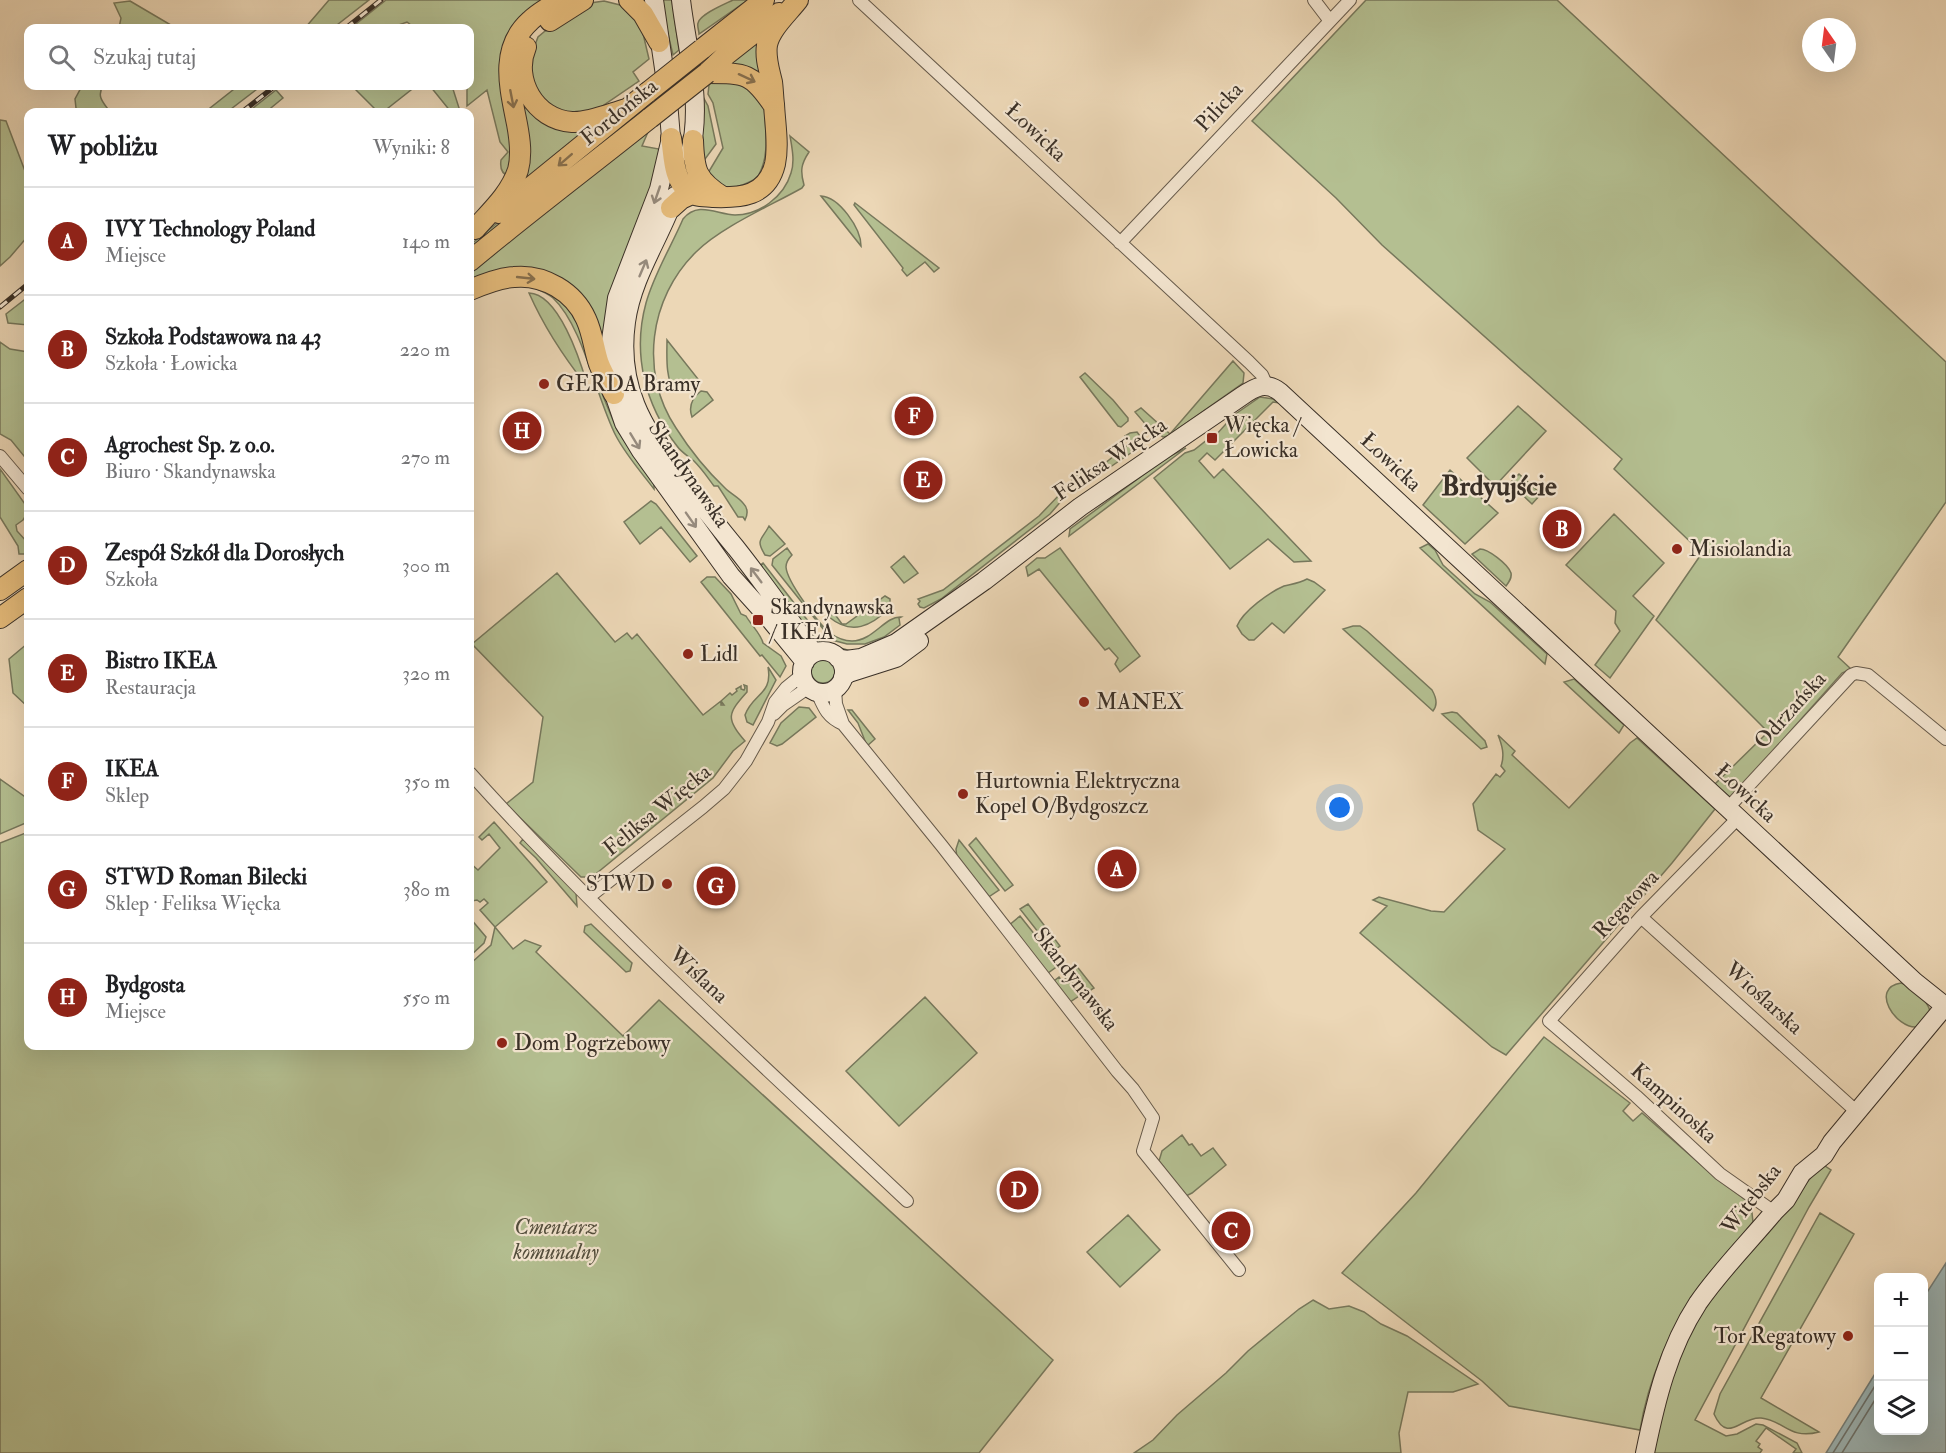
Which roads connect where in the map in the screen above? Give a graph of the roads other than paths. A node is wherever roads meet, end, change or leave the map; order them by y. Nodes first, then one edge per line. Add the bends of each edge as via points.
1 (560, 0) edge
2 (583, 0) edge
3 (629, 0) edge
4 (654, 0) edge
5 (681, 0) edge
6 (764, 0) edge
7 (797, 0) edge
8 (859, 0) edge
9 (1314, 0) edge
10 (1350, 0) edge
11 (1330, 21) junction
12 (659, 42) junction
13 (699, 71) junction
14 (774, 106) junction
15 (626, 109) junction
16 (671, 138) junction
17 (693, 140) junction
18 (686, 188) junction
19 (723, 197) junction
20 (671, 208) joint
21 (474, 230) edge
22 (474, 231) edge
23 (1120, 243) junction
24 (474, 258) edge
25 (474, 289) edge
26 (1267, 386) junction
27 (614, 394) junction
28 (0, 456) edge
29 (24, 484) edge
30 (24, 573) edge
31 (984, 581) junction
32 (0, 590) edge
33 (24, 601) edge
34 (0, 618) edge
35 (838, 658) junction
36 (818, 676) junction
37 (843, 724) junction
38 (1946, 739) edge
39 (474, 778) edge
40 (1733, 813) junction
41 (589, 897) junction
42 (1641, 917) junction
43 (1946, 1005) edge
44 (1549, 1021) joint
45 (1857, 1112) junction
46 (907, 1201) dead end
47 (1774, 1212) junction
48 (1239, 1270) dead end
49 (1645, 1453) edge

1 -> 21 main road via 529,21 512,46 508,76 520,141 519,163 507,191
2 - 15 main road via 549,21 529,41 522,62 526,90 539,107 562,121 585,121
3 - 12 main road via 643,14
4 - 12 street, Skandynawska
5 - 13 street
6 - 15 main road, Fordońska, bridge
7 - 13 main road, Fordońska
7 - 14 main road via 767,42
8 - 23 street, Łowicka
9 - 11 street
10 - 11 street, Pilicka
11 - 23 street, Pilicka
12 - 16 street, Skandynawska
13 -> 14 main road via 746,76 755,81
13 - 17 street
13 - 24 main road, Fordońska, bridge via 650,118
14 - 19 main road via 777,144 772,174 750,195
15 -> 22 main road, Fordońska
16 - 18 main road via 676,170
16 -> 27 street, Skandynawska via 659,189 617,298 610,347
17 - 18 street
17 - 19 main road via 696,173
18 - 19 main road
18 - 20 main road
36 -> 20 street, Skandynawska via 756,574 657,447 631,395 624,344 627,314 643,267
23 - 26 street, Łowicka via 1249,362
25 -> 27 main road via 517,277 544,281 563,291 585,317
26 - 31 street, Feliksa Więcka via 1252,390 1080,507
26 - 40 street, Łowicka via 1281,392
27 -> 36 street, Skandynawska via 624,423 641,451 732,576
28 - 29 street
30 - 32 main road
31 - 35 street, Feliksa Więcka via 879,652 861,658
31 - 36 street, Feliksa Więcka via 951,616 896,658
33 - 34 main road
35 - 36 street via 842,664
35 - 36 street, Feliksa Więcka via 827,652
36 - 37 street, Skandynawska via 836,704
36 - 37 street, Skandynawska via 827,712
36 - 41 street, Feliksa Więcka via 783,691 746,761 724,789
37 - 48 street, Skandynawska via 1132,1089 1153,1118 1143,1151
38 - 40 street, Odrzańska via 1868,675 1856,673
39 - 41 street, Wiślana
40 - 42 street, Regatowa
40 - 43 street, Łowicka via 1915,982
41 - 46 street, Wiślana
42 - 44 street, Regatowa
42 - 45 street, Wioślarska
43 - 45 street, Witebska
44 - 47 street, Kampinoska via 1720,1174
45 - 47 street, Witebska via 1824,1155 1802,1173
47 - 49 street, Witebska via 1712,1285 1686,1324 1659,1387

